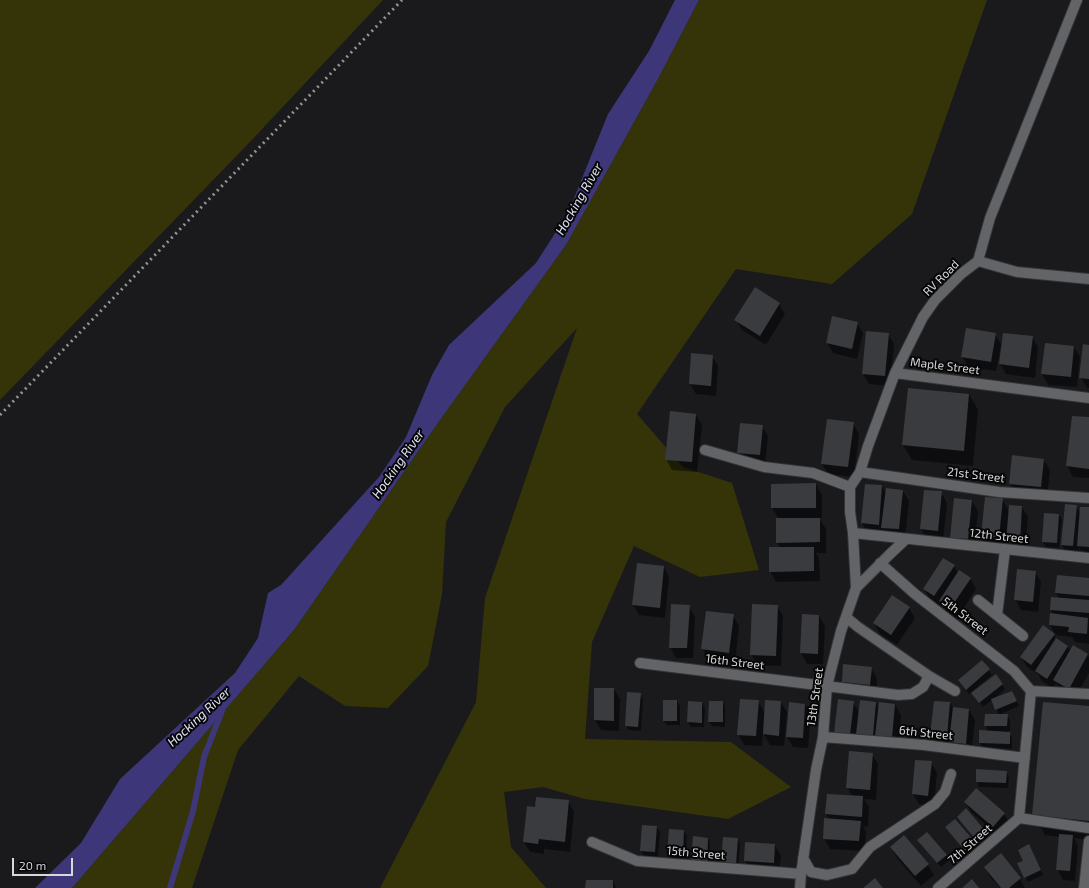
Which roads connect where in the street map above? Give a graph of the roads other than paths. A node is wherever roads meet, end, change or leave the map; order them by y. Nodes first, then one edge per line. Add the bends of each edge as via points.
1 (1077, 0) edge
2 (978, 261) junction
3 (1089, 279) edge
4 (895, 373) junction
5 (1089, 398) edge
6 (705, 450) dead end
7 (860, 472) junction
8 (850, 487) junction
9 (1089, 498) edge
10 (853, 533) junction
11 (906, 539) junction
12 (1005, 550) junction
13 (1089, 558) edge
14 (880, 564) junction
15 (856, 588) junction
16 (978, 600) dead end
17 (997, 615) junction
18 (846, 617) junction
19 (1023, 636) dead end
20 (640, 663) dead end
21 (929, 676) junction
22 (827, 686) junction
23 (955, 691) dead end
24 (1031, 691) junction
25 (1089, 694) edge
26 (823, 737) junction
27 (1026, 758) junction
28 (951, 774) dead end
29 (1019, 818) junction
30 (1089, 828) edge
31 (1089, 841) edge
32 (592, 842) dead end
33 (803, 858) junction
34 (801, 874) junction
35 (800, 888) edge
36 (938, 888) edge
37 (1084, 888) edge

1 - 2 lane via 990,218
2 - 3 lane, RV Road via 1017,272
2 - 4 lane, RV Road via 956,278 935,300 923,317
4 - 5 lane, Maple Street
4 - 7 lane, Maple Street
6 - 8 lane via 764,467 812,473
7 - 8 lane, Maple Street
7 - 9 lane, 21st Street via 999,492
8 - 10 lane, 13th Street
10 - 11 lane, 12th Street
10 - 15 lane, 13th Street
11 - 12 lane, 12th Street
11 - 14 lane
12 - 13 lane, 12th Street
12 - 17 lane
14 - 15 lane
14 - 24 lane, 5th Street via 1014,671
15 - 18 lane, 13th Street
16 - 17 lane
17 - 19 lane
18 - 21 lane via 858,628
18 - 22 lane, 13th Street
20 - 22 lane, 16th Street
21 - 22 lane, 16th Street via 923,687 912,694 898,695
21 - 23 lane
22 - 26 lane, 13th Street
24 - 25 lane
24 - 27 lane
26 - 27 lane, 6th Street
26 - 33 lane, 13th Street
27 - 29 lane
28 - 33 lane via 945,792 936,804 870,847 852,869 827,875 811,872
29 - 30 lane
29 - 36 lane, 7th Street
31 - 37 lane
32 - 34 lane, 15th Street via 637,861
33 - 34 lane, 13th Street
34 - 35 lane, 13th Street

